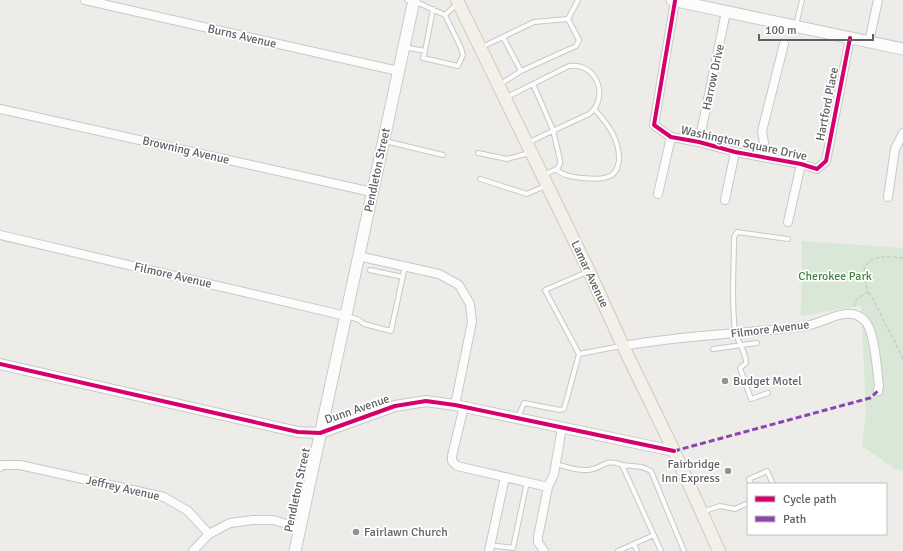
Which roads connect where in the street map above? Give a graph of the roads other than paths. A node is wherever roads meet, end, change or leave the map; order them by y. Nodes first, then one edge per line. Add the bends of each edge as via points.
1 (85, 0) edge
2 (412, 0) edge
3 (578, 0) edge
4 (674, 0) edge
5 (802, 0) edge
6 (878, 0) edge
7 (457, 2) edge
8 (432, 9) junction
9 (726, 12) junction
10 (445, 15) junction
11 (568, 19) junction
12 (796, 27) junction
13 (503, 37) junction
14 (850, 38) junction
15 (869, 42) junction
16 (784, 44) dead end
17 (404, 47) junction
18 (480, 47) junction
19 (903, 50) edge
20 (425, 51) junction
21 (398, 71) junction
22 (521, 71) junction
23 (532, 84) junction
24 (499, 85) junction
25 (505, 98) junction
26 (0, 109) edge
27 (594, 110) junction
28 (553, 130) junction
29 (903, 133) edge
30 (671, 137) junction
31 (383, 141) junction
32 (699, 142) junction
33 (529, 147) junction
34 (478, 152) dead end
35 (735, 152) junction
36 (443, 155) dead end
37 (761, 157) junction
38 (801, 164) junction
39 (556, 169) junction
40 (816, 169) joint
41 (480, 179) dead end
42 (545, 180) junction
43 (372, 192) junction
44 (658, 194) dead end
45 (888, 196) dead end
46 (725, 200) dead end
47 (788, 222) dead end
48 (0, 235) edge
49 (788, 239) dead end
50 (358, 256) junction
51 (405, 266) junction
52 (370, 270) dead end
53 (589, 270) junction
54 (402, 277) junction
55 (346, 316) junction
56 (736, 333) junction
57 (757, 342) dead end
58 (740, 344) junction
59 (623, 346) junction
60 (713, 349) dead end
61 (580, 354) junction
62 (738, 362) dead end
63 (0, 364) edge
64 (740, 368) junction
65 (878, 392) dead end
66 (768, 393) dead end
67 (460, 405) junction
68 (518, 418) junction
69 (562, 427) junction
70 (320, 433) junction
71 (674, 450) junction
72 (555, 464) junction
73 (622, 465) junction
74 (1, 466) edge
75 (505, 477) junction
76 (527, 482) junction
77 (751, 483) edge
78 (773, 483) edge
79 (548, 486) junction
80 (747, 503) edge
81 (702, 512) junction
82 (300, 528) junction
83 (209, 534) junction
84 (654, 535) junction
85 (634, 544) junction
86 (490, 548) edge
87 (716, 549) edge
88 (193, 551) edge
89 (295, 551) edge
90 (544, 551) edge
91 (618, 551) edge
92 (637, 551) edge
93 (661, 551) edge
94 (684, 551) edge

1 - 21 street, Burns Avenue
2 - 8 lane
2 - 17 main road, Pendleton Street
3 - 11 lane
4 - 9 main road
4 - 30 street, Washington Square Drive via 654,125
5 - 12 lane
6 - 15 street
7 - 10 lane
7 - 18 main road, Lamar Avenue
8 - 10 lane
8 - 20 lane
9 - 12 main road
9 - 32 street, Harrow Drive
10 - 20 lane via 463,55 458,66 423,58
11 - 13 lane via 534,22
11 - 22 lane via 579,40 576,46
12 - 14 main road
13 - 18 lane
13 - 22 lane
14 - 15 main road
14 - 40 street, Hartford Place via 826,161
15 - 19 main road
16 - 37 street via 762,131 764,143
17 - 20 lane
17 - 21 main road, Pendleton Street
18 - 24 main road, Lamar Avenue
21 - 31 main road, Pendleton Street
22 - 24 lane
23 - 25 lane
23 - 27 lane via 567,67 586,68 596,78 600,92
23 - 28 lane
24 - 25 main road, Lamar Avenue
25 - 33 main road, Lamar Avenue
26 - 43 street, Browning Avenue
27 - 28 lane
27 - 39 lane via 617,142 619,157 616,171 608,177 596,179 568,176
28 - 33 lane
28 - 39 lane via 561,163
29 - 45 street via 896,149
30 - 32 street, Washington Square Drive
30 - 44 street
31 - 36 lane
31 - 43 main road, Pendleton Street
32 - 35 street, Washington Square Drive
33 - 34 lane via 507,159
33 - 42 main road, Lamar Avenue
35 - 37 street, Washington Square Drive
35 - 46 street
37 - 38 street, Washington Square Drive
38 - 40 street, Washington Square Drive
38 - 47 street
39 - 42 lane
41 - 42 lane via 527,194
42 - 53 main road, Lamar Avenue
43 - 50 main road, Pendleton Street
48 - 55 street, Filmore Avenue
49 - 56 lane via 737,232 735,234 733,312
50 - 51 street
50 - 55 main road, Pendleton Street
51 - 54 lane
51 - 67 street via 439,274 459,285 470,304 472,322
52 - 54 lane
53 - 59 main road, Lamar Avenue
53 - 61 lane via 545,290
54 - 55 lane via 391,331
55 - 70 main road, Pendleton Street
56 - 58 lane
56 - 59 street, Filmore Avenue
56 - 65 street, Filmore Avenue via 807,326 842,314 857,315 866,321 870,330
57 - 58 lane
58 - 60 lane
58 - 64 lane via 746,358 746,363
59 - 61 lane
59 - 71 main road, Lamar Avenue
61 - 68 lane via 564,409 524,402
62 - 64 lane
63 - 70 street, Dunn Avenue via 298,432
64 - 66 lane via 751,399
67 - 68 street, Dunn Avenue
67 - 70 street, Dunn Avenue via 426,401 395,406
67 - 75 street via 452,456 454,464
68 - 69 street, Dunn Avenue
69 - 71 street, Dunn Avenue
69 - 72 street
70 - 82 main road, Pendleton Street
71 - 81 main road, Lamar Avenue
72 - 73 lane via 589,471 608,462
72 - 79 street via 554,474
73 - 84 lane
73 - 94 lane via 642,467 650,472
74 - 83 street, Jeffrey Avenue via 20,465 164,497 188,511
75 - 76 street
75 - 86 street
76 - 79 street
76 - 86 lane via 513,548
77 - 78 lane via 749,479 767,471
79 - 90 street via 538,537
80 - 81 lane via 735,508 720,506
81 - 87 main road, Lamar Avenue
82 - 83 street via 273,520 253,520 230,523
82 - 89 main road, Pendleton Street
83 - 88 street
84 - 85 lane
84 - 93 lane
85 - 91 lane
85 - 92 lane

